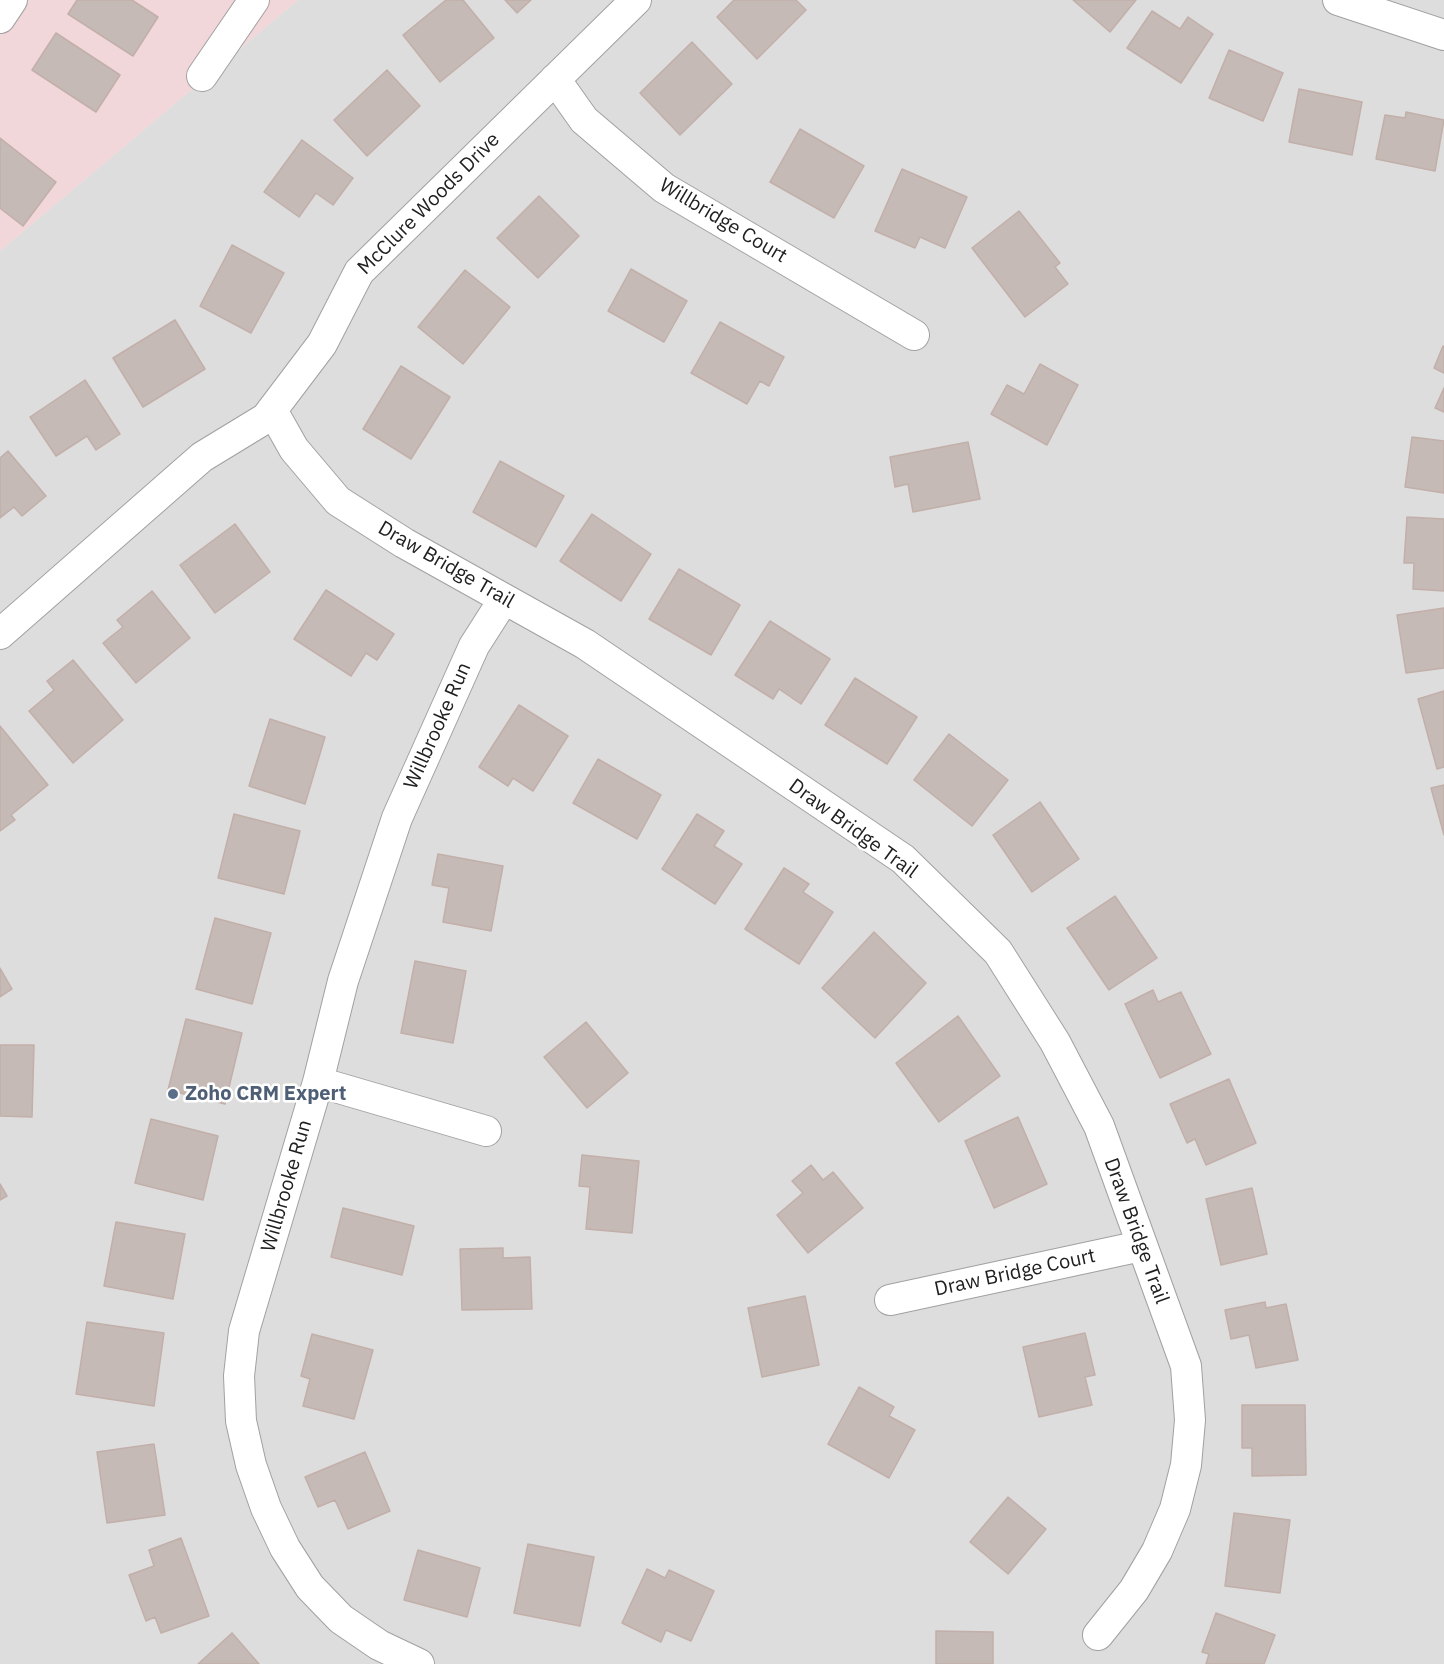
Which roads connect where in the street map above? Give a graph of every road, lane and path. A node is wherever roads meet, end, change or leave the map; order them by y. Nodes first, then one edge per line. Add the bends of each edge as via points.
1 (12, 0) edge
2 (254, 0) edge
3 (636, 0) edge
4 (1338, 0) edge
5 (0, 18) edge
6 (1444, 35) edge
7 (202, 75) dead end
8 (555, 79) junction
9 (914, 335) dead end
10 (272, 410) junction
11 (504, 599) junction
12 (0, 633) edge
13 (318, 1082) junction
14 (486, 1131) dead end
15 (1141, 1246) junction
16 (890, 1300) dead end
17 (1098, 1635) dead end
18 (419, 1664) edge

1 - 5 street
2 - 7 street
3 - 8 street, McClure Woods Drive
4 - 6 street
8 - 9 street, Willbridge Court via 584,120 664,188
8 - 10 street, McClure Woods Drive via 359,272 321,344
10 - 11 street, Draw Bridge Trail via 294,449 338,501
10 - 12 street, McClure Woods Drive via 266,418 202,457
11 - 13 street, Willbrooke Run via 474,646 396,818 343,981
11 - 15 street, Draw Bridge Trail via 585,644 903,859 998,951 1055,1042 1099,1126
13 - 14 street
13 - 18 street, Willbrooke Run via 244,1330 239,1376 241,1421 266,1508 310,1587 360,1632
15 - 16 street, Draw Bridge Court
15 - 17 street, Draw Bridge Trail via 1186,1366 1190,1420 1186,1465 1175,1509 1157,1551 1134,1590

